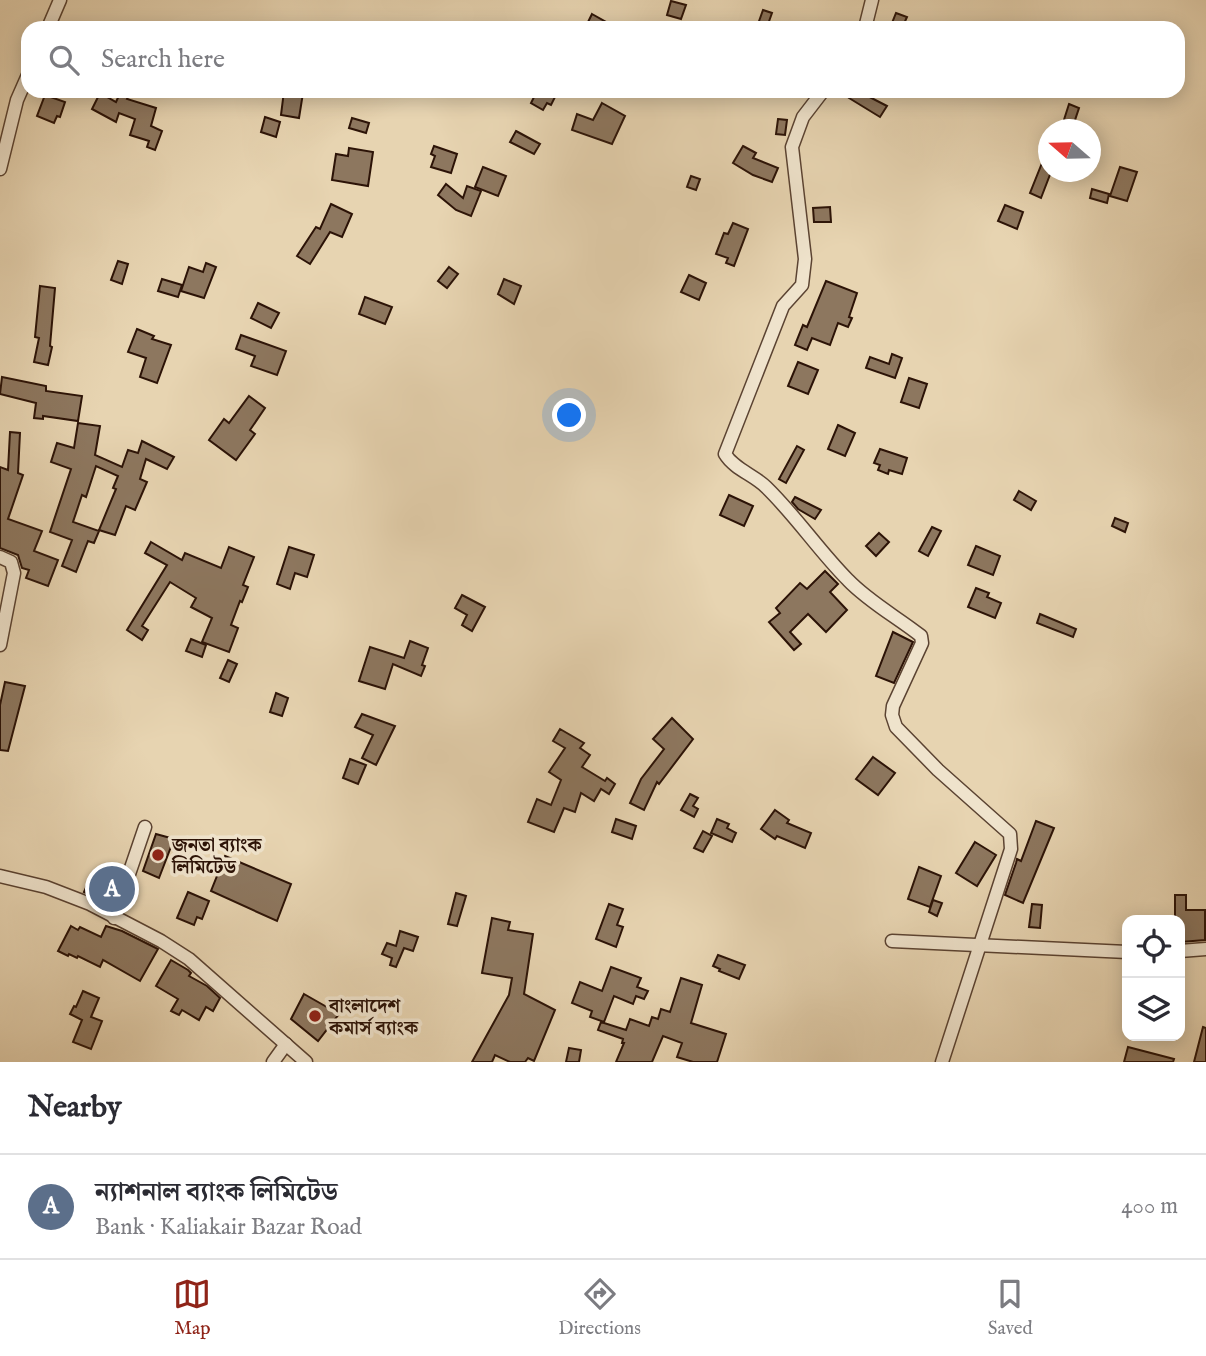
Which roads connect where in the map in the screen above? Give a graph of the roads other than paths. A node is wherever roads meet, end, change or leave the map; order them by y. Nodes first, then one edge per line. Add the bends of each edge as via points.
1 (60, 0) edge
2 (872, 0) edge
3 (51, 21) edge
4 (868, 21) edge
5 (21, 91) edge
6 (818, 98) edge
7 (0, 169) edge
8 (0, 557) edge
9 (0, 645) edge
10 (145, 827) dead end
11 (0, 876) edge
12 (114, 918) junction
13 (892, 941) dead end
14 (981, 944) junction
15 (1206, 949) edge
16 (1185, 951) edge
17 (1122, 952) edge
18 (286, 1044) junction
19 (944, 1059) edge
20 (273, 1062) edge
21 (306, 1062) edge

1 - 3 street
2 - 4 street
5 - 7 street
6 - 14 street via 803,117 792,147 805,259 803,285 783,306 725,454 796,516 848,580 921,636 922,643 893,706 896,727 1010,834 1011,849
8 - 9 street via 11,562 14,573
10 - 12 street
11 - 12 street via 46,887
12 - 18 street via 189,959
13 - 14 street
14 - 17 street
14 - 19 street
15 - 16 street
18 - 20 street
18 - 21 street

